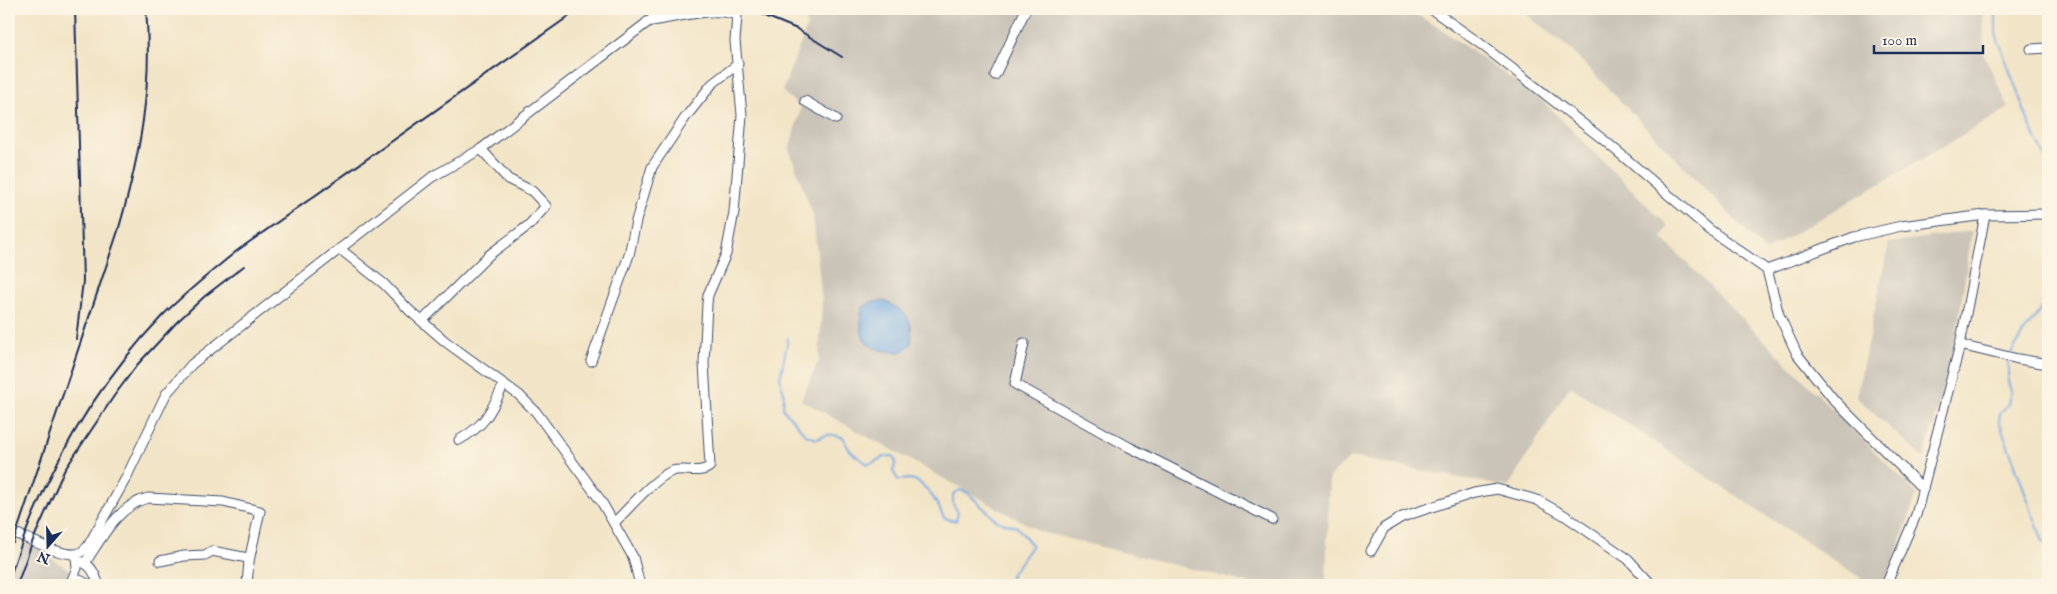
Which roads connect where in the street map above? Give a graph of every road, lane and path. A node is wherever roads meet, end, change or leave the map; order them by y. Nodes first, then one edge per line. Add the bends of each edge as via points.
1 (665, 9) edge
2 (1026, 9) edge
3 (1431, 9) edge
4 (647, 22) junction
5 (2048, 48) edge
6 (2031, 49) dead end
7 (738, 64) junction
8 (995, 75) dead end
9 (805, 101) dead end
10 (836, 119) dead end
11 (481, 149) junction
12 (2048, 214) edge
13 (1985, 215) junction
14 (340, 249) junction
15 (1767, 270) junction
16 (422, 321) junction
17 (1024, 343) dead end
18 (1960, 345) junction
19 (591, 361) dead end
20 (2048, 364) edge
21 (504, 384) junction
22 (459, 440) dead end
23 (1923, 489) junction
24 (1272, 519) dead end
25 (614, 523) junction
26 (9, 531) edge
27 (1372, 551) dead end
28 (79, 559) junction
29 (160, 561) dead end
30 (249, 561) junction
31 (72, 581) edge
32 (88, 585) edge
33 (99, 585) edge
34 (247, 585) edge
35 (640, 585) edge
36 (1652, 585) edge
37 (1886, 585) edge

1 - 4 street
2 - 8 street
3 - 15 street via 1605,141 1710,230
4 - 7 street via 688,14 731,13 737,16
4 - 11 street
5 - 6 street
7 - 19 street via 712,84 652,167 629,255
7 - 25 street via 742,115 734,212 726,254 707,304 704,363 710,466 704,470 670,472
9 - 10 street
11 - 14 street via 432,177
11 - 16 street via 508,179 532,191 546,206 529,225 489,255
12 - 13 street
13 - 15 street via 1900,226 1854,237
13 - 18 street
14 - 16 street via 384,284
14 - 28 street via 224,338 176,380 163,399 126,478
15 - 23 street via 1779,315 1797,354 1835,401
16 - 21 street
17 - 24 street via 1015,384 1129,447
18 - 20 street
18 - 23 street
21 - 22 street via 488,415 475,431
21 - 25 street via 536,412
23 - 37 street via 1916,515
25 - 35 street via 632,557
26 - 28 street
27 - 36 street via 1384,528 1402,517 1474,493 1497,489 1537,500 1564,516 1628,559
28 - 30 street via 138,500 148,498 223,502 260,511
28 - 31 street
28 - 33 street via 91,566
29 - 30 street via 205,555 212,551 248,558
30 - 34 street
31 - 32 street

